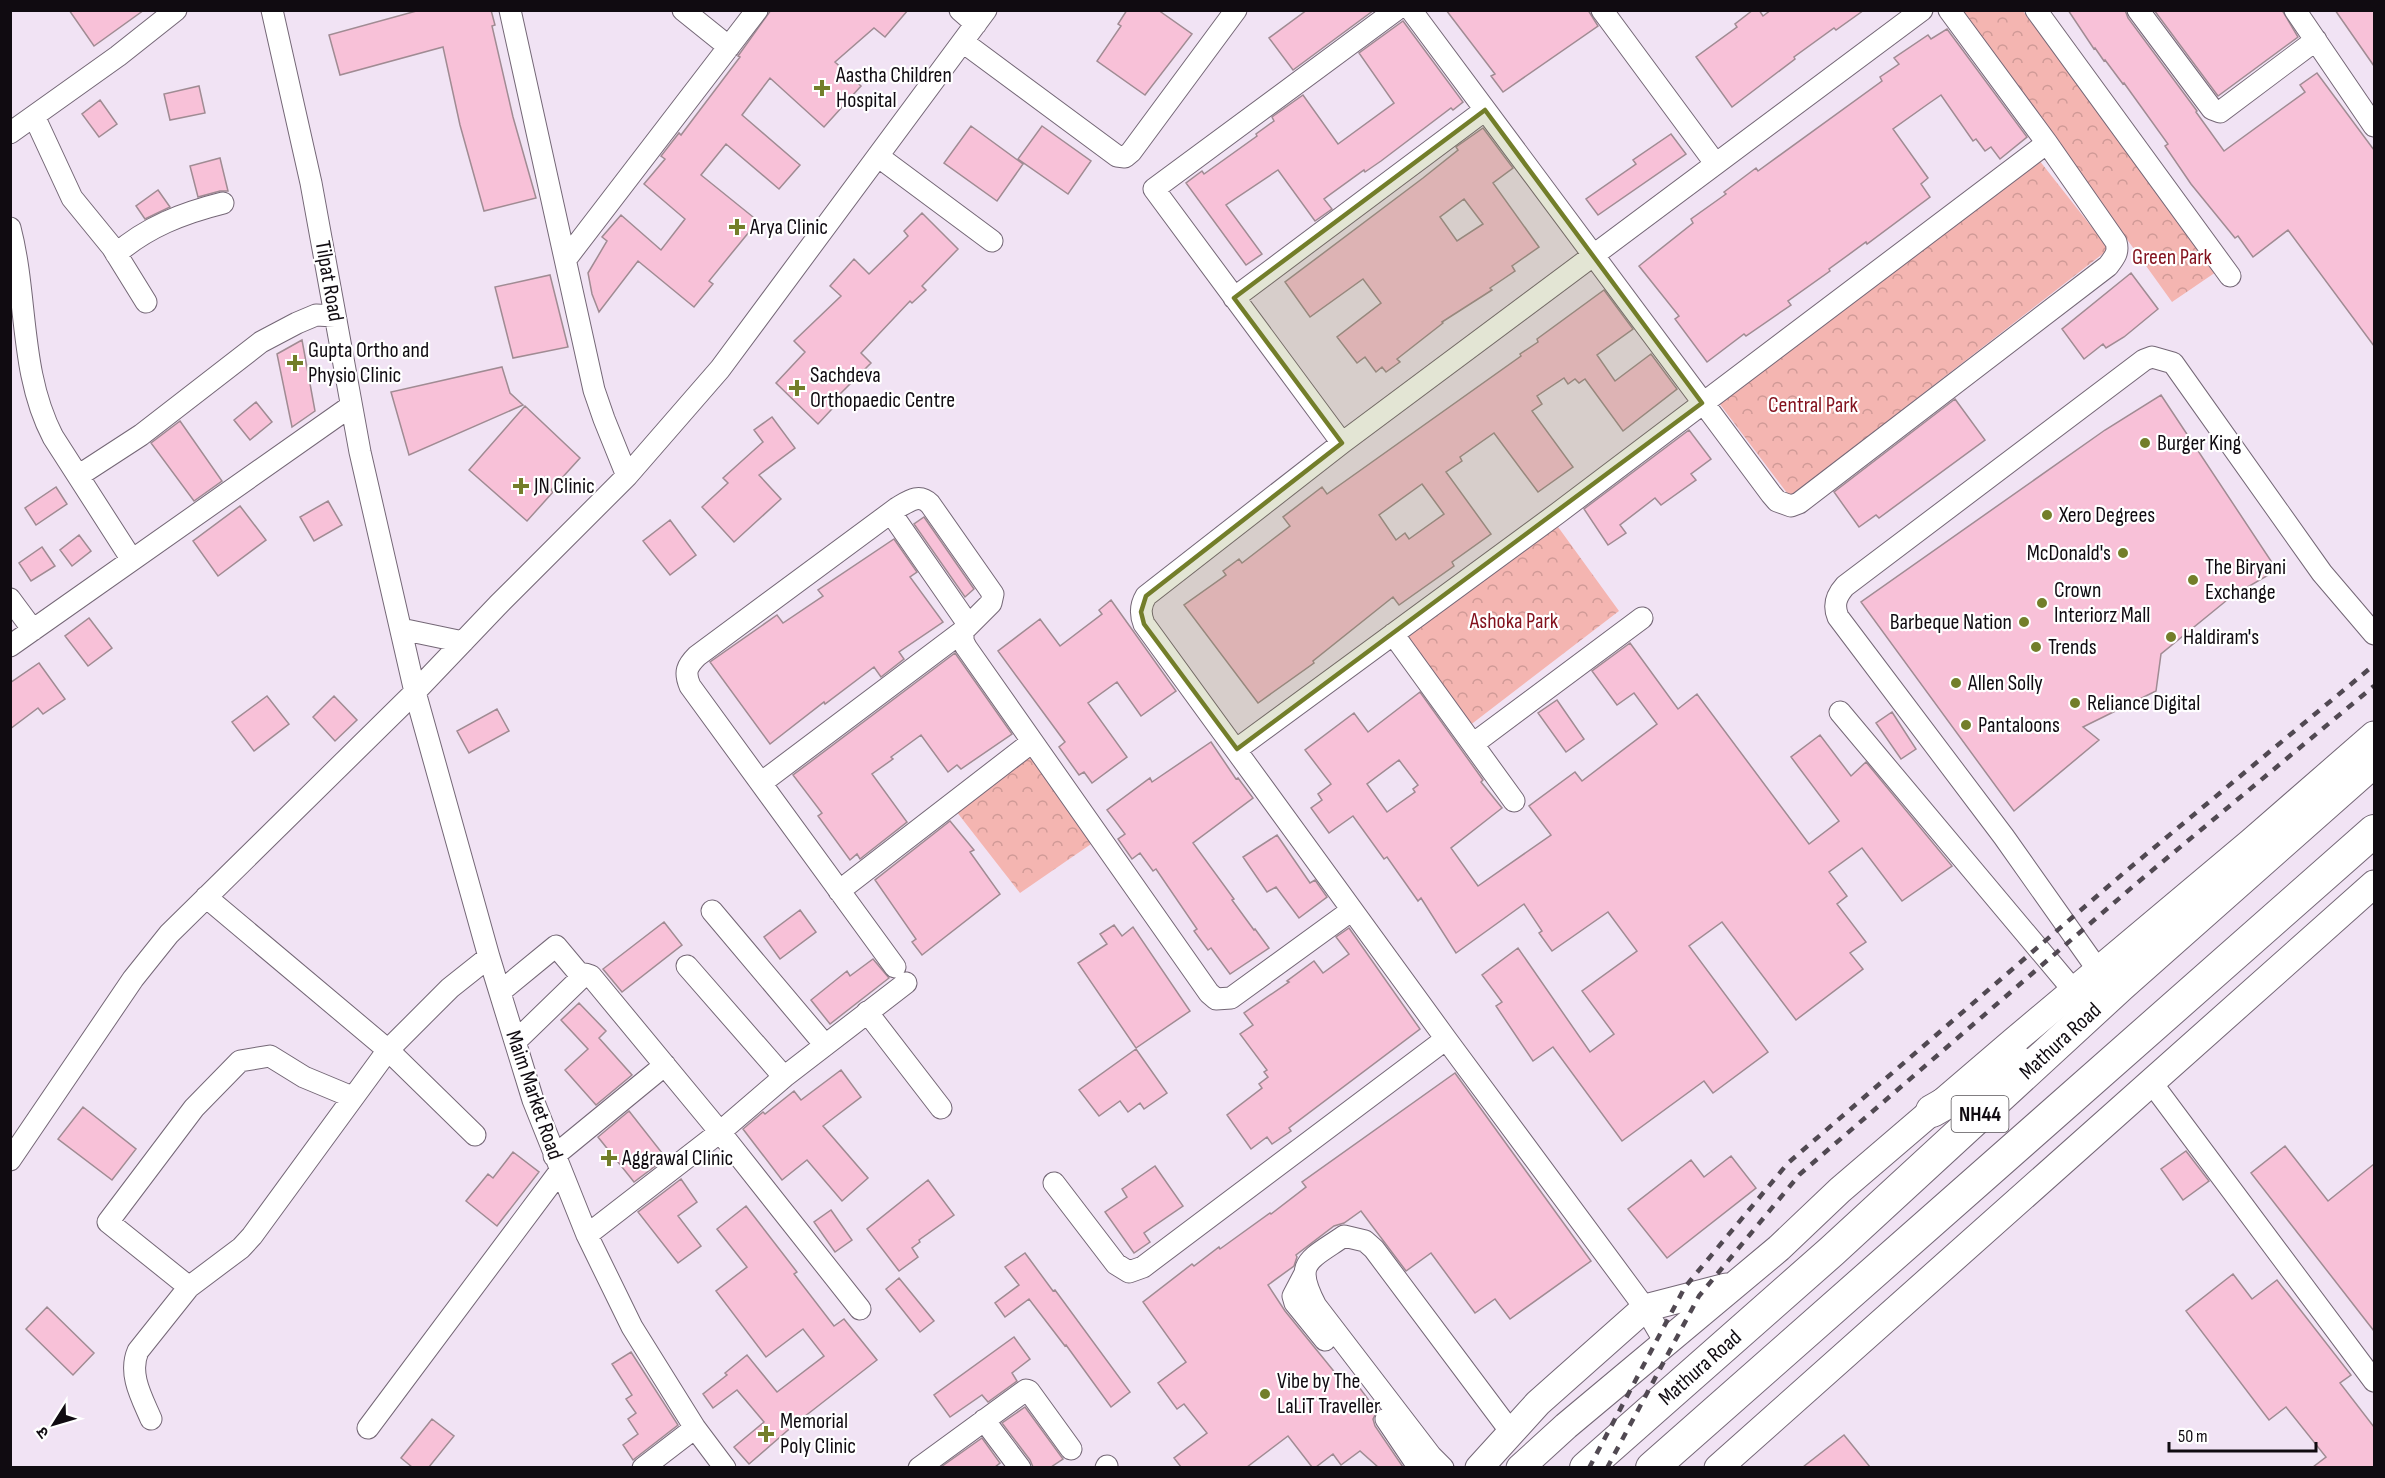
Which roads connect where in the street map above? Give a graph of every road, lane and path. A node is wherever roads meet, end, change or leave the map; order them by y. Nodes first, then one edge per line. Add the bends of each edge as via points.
1 (176, 10) edge
2 (272, 10) edge
3 (510, 10) edge
4 (683, 10) edge
5 (757, 10) edge
6 (960, 10) edge
7 (1236, 10) edge
8 (1396, 10) edge
9 (1411, 10) edge
10 (1602, 10) edge
11 (1922, 10) edge
12 (1949, 10) edge
13 (2036, 10) edge
14 (2138, 10) edge
15 (2295, 10) edge
16 (981, 17) edge
17 (2316, 40) junction
18 (963, 42) junction
19 (729, 47) junction
20 (1485, 110) junction
21 (34, 116) junction
22 (2374, 126) edge
23 (10, 133) edge
24 (2047, 142) junction
25 (879, 158) junction
26 (1715, 163) junction
27 (223, 203) dead end
28 (10, 228) edge
29 (992, 241) dead end
30 (116, 254) junction
31 (1592, 255) junction
32 (566, 259) junction
33 (2230, 276) dead end
34 (1234, 298) junction
35 (146, 302) dead end
36 (335, 316) junction
37 (1702, 403) junction
38 (351, 406) junction
39 (1342, 442) junction
40 (78, 476) junction
41 (627, 476) junction
42 (891, 513) junction
43 (132, 560) junction
44 (10, 599) edge
45 (1642, 618) dead end
46 (965, 628) junction
47 (401, 629) junction
48 (33, 630) junction
49 (1393, 634) junction
50 (2374, 634) edge
51 (463, 642) junction
52 (10, 646) edge
53 (415, 692) junction
54 (1840, 712) dead end
55 (2374, 735) edge
56 (1032, 742) junction
57 (1473, 744) junction
58 (1237, 749) junction
59 (2374, 761) edge
60 (761, 783) junction
61 (1514, 801) dead end
62 (2374, 831) edge
63 (2374, 884) edge
64 (840, 891) junction
65 (206, 897) junction
66 (1352, 910) junction
67 (712, 911) dead end
68 (489, 957) junction
69 (687, 966) dead end
70 (2098, 970) junction
71 (582, 976) junction
72 (2074, 991) junction
73 (500, 992) junction
74 (867, 1012) junction
75 (2067, 1034) junction
76 (1446, 1040) junction
77 (516, 1041) junction
78 (825, 1045) junction
79 (388, 1050) junction
80 (665, 1065) junction
81 (784, 1077) junction
82 (2151, 1082) junction
83 (352, 1097) junction
84 (940, 1108) dead end
85 (1932, 1111) junction
86 (720, 1132) junction
87 (475, 1135) dead end
88 (10, 1160) edge
89 (557, 1163) junction
90 (1054, 1183) dead end
91 (587, 1235) junction
92 (1304, 1275) junction
93 (1734, 1284) junction
94 (189, 1287) junction
95 (1645, 1308) junction
96 (860, 1309) dead end
97 (1666, 1344) junction
98 (1360, 1378) dead end
99 (2374, 1381) edge
100 (1382, 1413) dead end
101 (152, 1419) dead end
102 (984, 1420) junction
103 (368, 1428) dead end
104 (695, 1428) junction
105 (1510, 1432) junction
106 (1071, 1449) dead end
107 (931, 1464) edge
108 (642, 1467) edge
109 (725, 1467) edge
110 (1020, 1467) edge
111 (1419, 1467) edge
112 (1443, 1467) edge
113 (1479, 1467) edge
114 (1520, 1467) edge
115 (1586, 1467) edge
116 (1652, 1467) edge
117 (1718, 1467) edge

1 - 21 street
2 - 36 street, Tilpat Road via 311,183
3 - 32 street
4 - 19 street
5 - 19 street
6 - 16 street
7 - 18 street via 1125,157 1117,156
8 - 34 street via 1154,189
9 - 20 street
10 - 26 street
11 - 26 street
12 - 24 street
13 - 33 street
14 - 17 street via 2212,109 2220,112
15 - 17 street
16 - 18 street
17 - 22 street
18 - 25 street
19 - 32 street
20 - 31 street
20 - 34 street
21 - 23 street
21 - 30 street via 72,198
24 - 37 street
24 - 37 street via 2116,242 2116,255 2108,266 1799,503 1791,506 1777,501
25 - 29 street
25 - 41 street via 720,369
26 - 31 street
27 - 30 street via 164,223 130,241
28 - 40 street via 37,401 52,437
30 - 35 street
31 - 37 street
31 - 39 street
32 - 41 street via 594,390
34 - 39 street
36 - 38 street, Tilpat Road
36 - 40 street via 316,315 261,342 141,435
37 - 49 street
38 - 43 street
38 - 47 street, Tilpat Road
39 - 58 street via 1142,603 1144,624
40 - 43 street
41 - 51 street
42 - 46 street
42 - 46 street via 915,499 925,499 993,594 992,603
42 - 60 street via 696,656 688,666 690,686
43 - 48 street
44 - 48 street
45 - 57 street
46 - 56 street via 966,647
46 - 60 street
47 - 51 street
47 - 53 street, Tilpat Road
48 - 52 street
49 - 57 street
49 - 58 street
50 - 70 street via 2322,573 2173,363 2152,357 1845,586 1836,599 1838,617 2004,837
51 - 53 street
53 - 65 street
53 - 68 street, Maim Market Road
54 - 72 street
55 - 70 main road
56 - 64 street
56 - 66 street via 1216,999 1231,998
57 - 61 street
58 - 66 street
59 - 75 highway, Mathura Road / NH44
60 - 64 street
62 - 116 highway, Mathura Road / NH44
63 - 82 main road
64 - 74 street via 900,975
65 - 79 street
65 - 88 street via 169,934 133,979
66 - 76 street
67 - 78 street
68 - 73 street, Maim Market Road
68 - 79 street via 450,988
69 - 81 street
70 - 72 main road
71 - 73 street via 556,946
71 - 77 street
71 - 80 street via 588,974 593,978
72 - 85 main road
73 - 77 street, Maim Market Road
74 - 78 street
74 - 84 street
75 - 85 highway
75 - 115 highway, Mathura Road / NH44 via 1840,1243
76 - 90 street via 1135,1270 1129,1272 1116,1264
76 - 95 street
77 - 89 street, Maim Market Road
78 - 81 street
79 - 83 street
79 - 87 street
80 - 86 street
80 - 89 street
81 - 86 street
82 - 99 street
82 - 117 main road
83 - 94 street via 252,1236
83 - 94 street via 304,1077 270,1056 240,1061 194,1108 108,1222
85 - 93 main road
86 - 91 street
86 - 96 street
89 - 91 street, Maim Market Road
89 - 103 street
91 - 104 street, Maim Market Road via 632,1327
92 - 98 street via 1293,1296 1294,1303
92 - 105 street via 1310,1260 1344,1236 1365,1241
92 - 112 street via 1305,1286 1316,1306
93 - 95 main road
93 - 97 main road
94 - 101 street via 134,1360 140,1392
95 - 97 street
95 - 105 main road
97 - 114 main road
100 - 111 street
102 - 106 street via 1029,1391
102 - 107 street
102 - 110 street
104 - 108 street
104 - 109 street, Maim Market Road
105 - 113 main road

